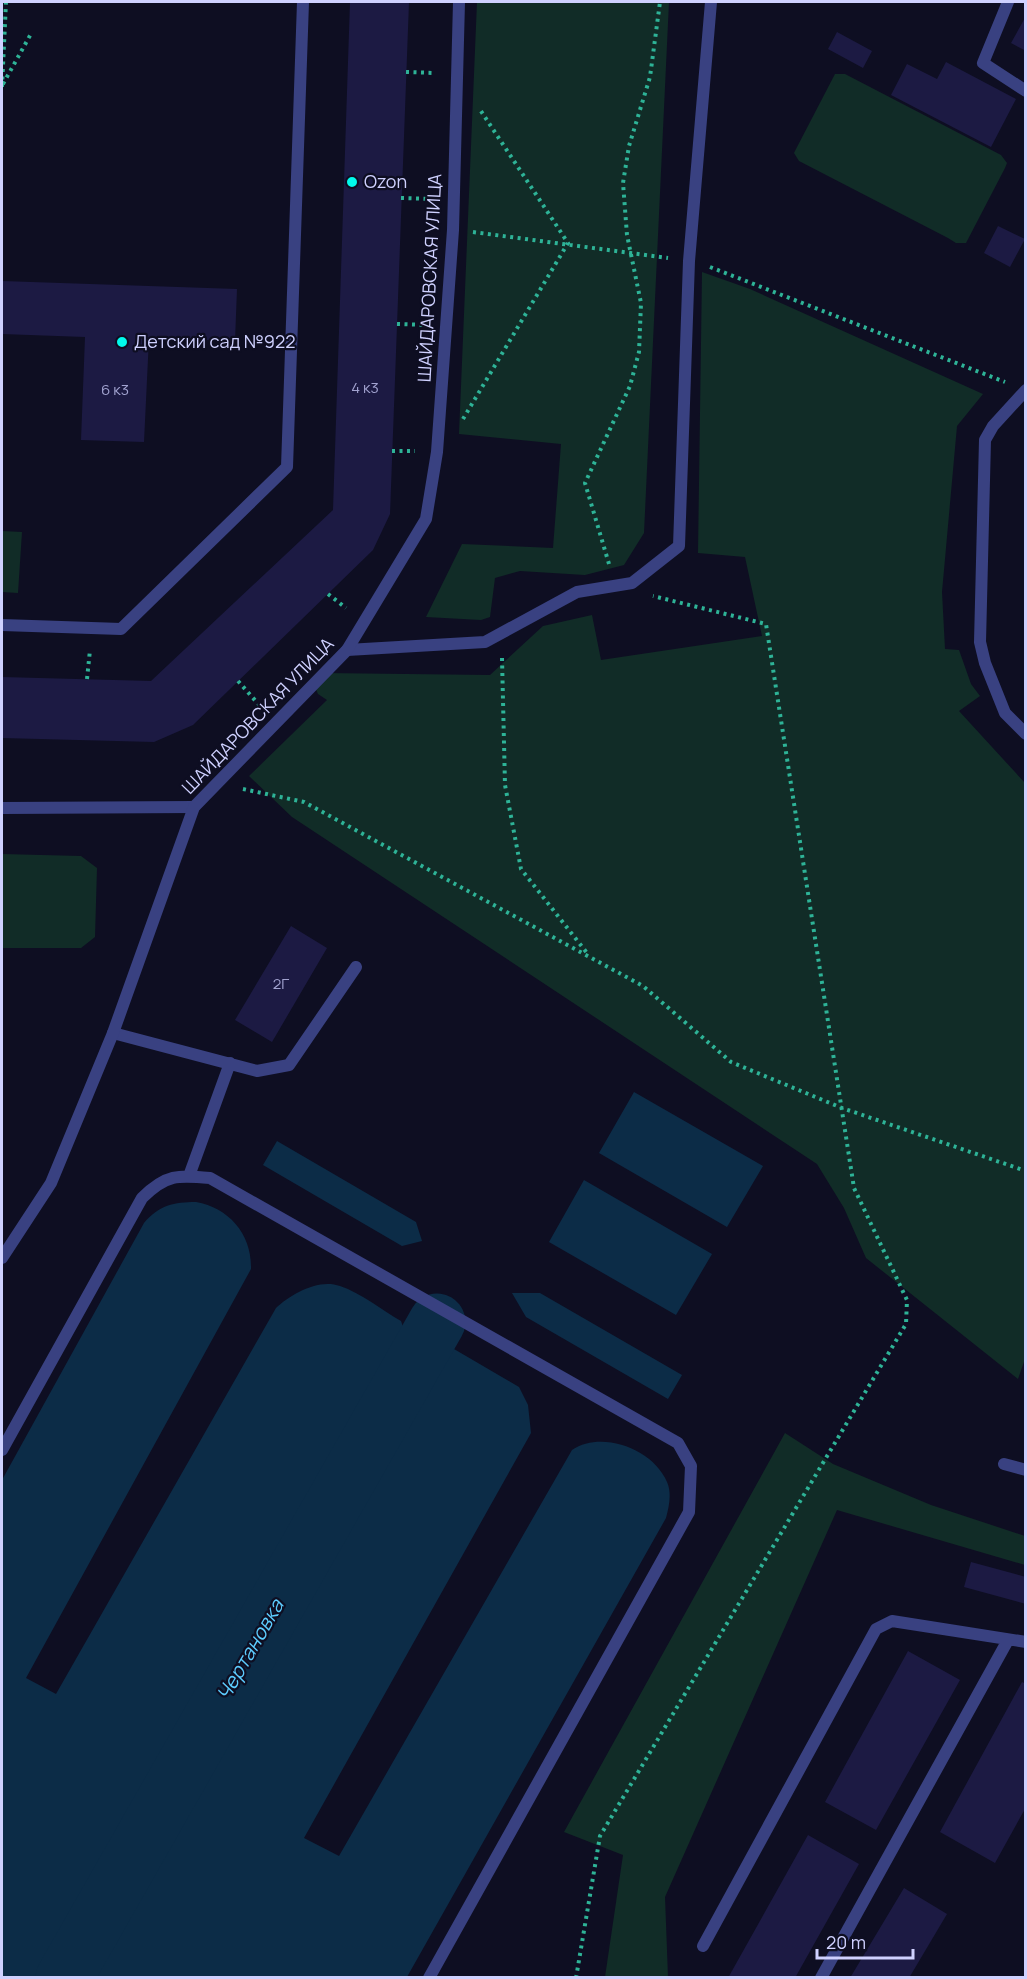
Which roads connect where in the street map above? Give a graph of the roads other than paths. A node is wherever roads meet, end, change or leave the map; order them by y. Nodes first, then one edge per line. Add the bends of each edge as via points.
1 (303, 2) edge
2 (459, 2) edge
3 (711, 2) edge
4 (1008, 2) edge
5 (1026, 91) edge
6 (1025, 390) edge
7 (2, 625) edge
8 (347, 650) junction
9 (1026, 734) edge
10 (194, 807) junction
11 (2, 808) edge
12 (356, 967) dead end
13 (113, 1033) junction
14 (230, 1063) junction
15 (189, 1176) junction
16 (2, 1258) edge
17 (2, 1450) edge
18 (1004, 1464) dead end
19 (1026, 1470) edge
20 (1008, 1640) junction
21 (1026, 1642) edge
22 (703, 1946) dead end
23 (429, 1977) edge
24 (820, 1977) edge

1 - 7 street via 287,467 121,629
2 - 8 street, ШАЙДАРОВСКАЯ УЛИЦА via 453,230 436,452 426,519
3 - 8 street via 689,261 679,546 632,583 577,592 485,642
4 - 5 street via 984,63
6 - 9 street via 993,426 986,440 980,642 1005,713
8 - 10 street, ШАЙДАРОВСКАЯ УЛИЦА
10 - 11 street
10 - 13 street, ШАЙДАРОВСКАЯ УЛИЦА
12 - 14 street via 289,1065 257,1071
13 - 14 street
13 - 16 street, ШАЙДАРОВСКАЯ УЛИЦА via 51,1183
14 - 15 street
15 - 17 street via 178,1175 157,1182 142,1198
15 - 23 street via 210,1178 678,1443 691,1466 689,1512
18 - 19 street
20 - 21 street
20 - 22 street via 892,1621 876,1629
20 - 24 street

